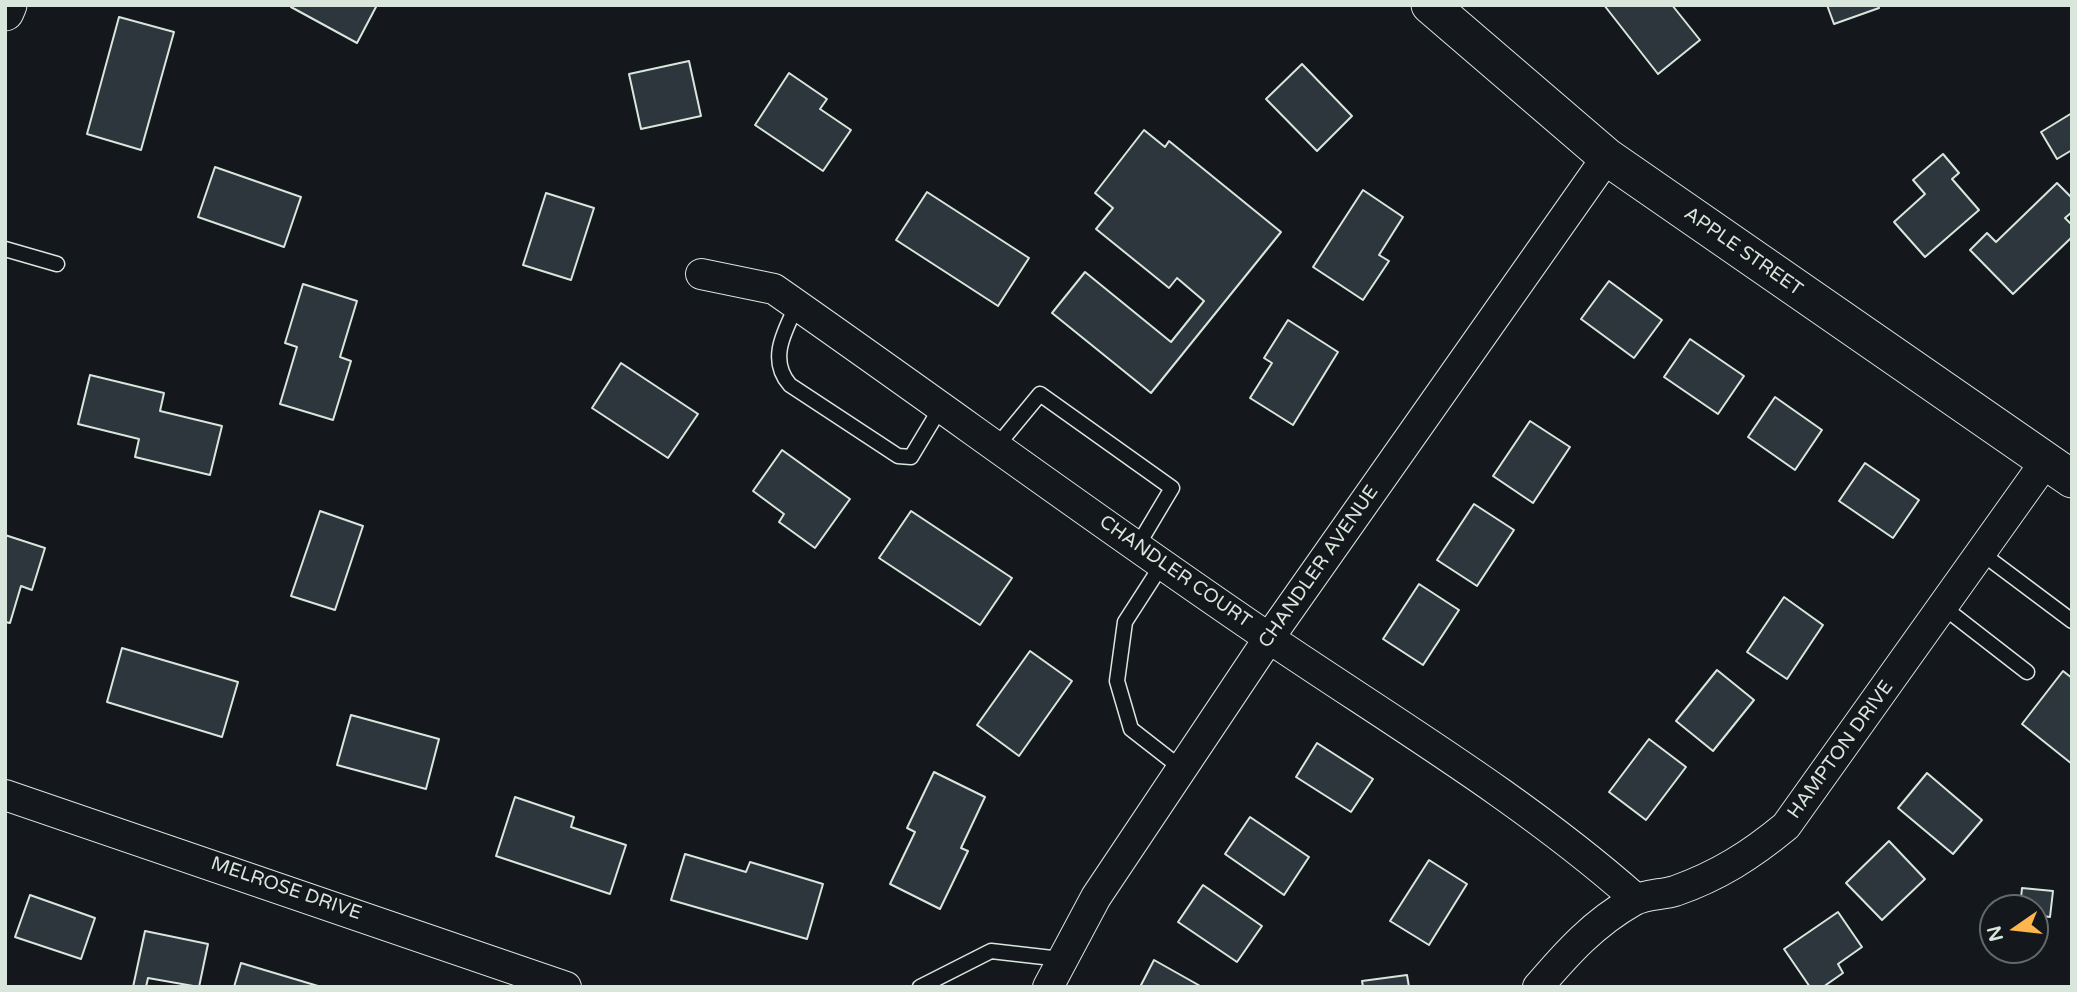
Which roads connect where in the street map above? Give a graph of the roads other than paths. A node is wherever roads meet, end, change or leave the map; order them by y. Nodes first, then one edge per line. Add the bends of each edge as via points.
1 (8, 5) edge
2 (1430, 5) edge
3 (5, 12) edge
4 (1607, 158) junction
5 (5, 249) edge
6 (57, 264) dead end
7 (701, 274) dead end
8 (797, 305) junction
9 (941, 407) junction
10 (997, 446) junction
11 (2059, 470) edge
12 (1138, 545) junction
13 (1980, 552) junction
14 (1163, 563) junction
15 (1942, 606) junction
16 (2072, 621) edge
17 (1269, 638) junction
18 (2027, 672) dead end
19 (1181, 768) junction
20 (5, 795) edge
21 (1636, 899) junction
22 (1061, 959) junction
23 (566, 987) edge
24 (920, 987) edge
25 (1048, 987) edge
26 (1538, 987) edge

1 - 3 street
2 - 4 street, APPLE STREET
4 - 11 street, APPLE STREET
4 - 17 street, CHANDLER AVENUE
5 - 6 lane
7 - 8 street, CHANDLER COURT via 774,289
8 - 9 street, CHANDLER COURT
8 - 9 lane via 777,361 790,385 898,456 911,457
9 - 10 street, CHANDLER COURT
10 - 12 street, CHANDLER COURT
10 - 12 lane via 1040,394 1171,488
11 - 13 street, HAMPTON DRIVE
12 - 14 street, CHANDLER COURT
13 - 15 street, HAMPTON DRIVE
13 - 16 lane
14 - 17 street, CHANDLER COURT
14 - 19 lane via 1125,622 1117,681 1131,729
15 - 18 lane
15 - 21 street, HAMPTON DRIVE via 1786,826 1752,855 1713,877
17 - 19 street, CHANDLER AVENUE
17 - 21 street, CHANDLER COURT via 1579,848
19 - 22 street, CHANDLER AVENUE
20 - 23 street, MELROSE DRIVE
21 - 26 street, HAMPTON DRIVE via 1577,942
22 - 24 lane via 991,951
22 - 25 street, CHANDLER AVENUE

